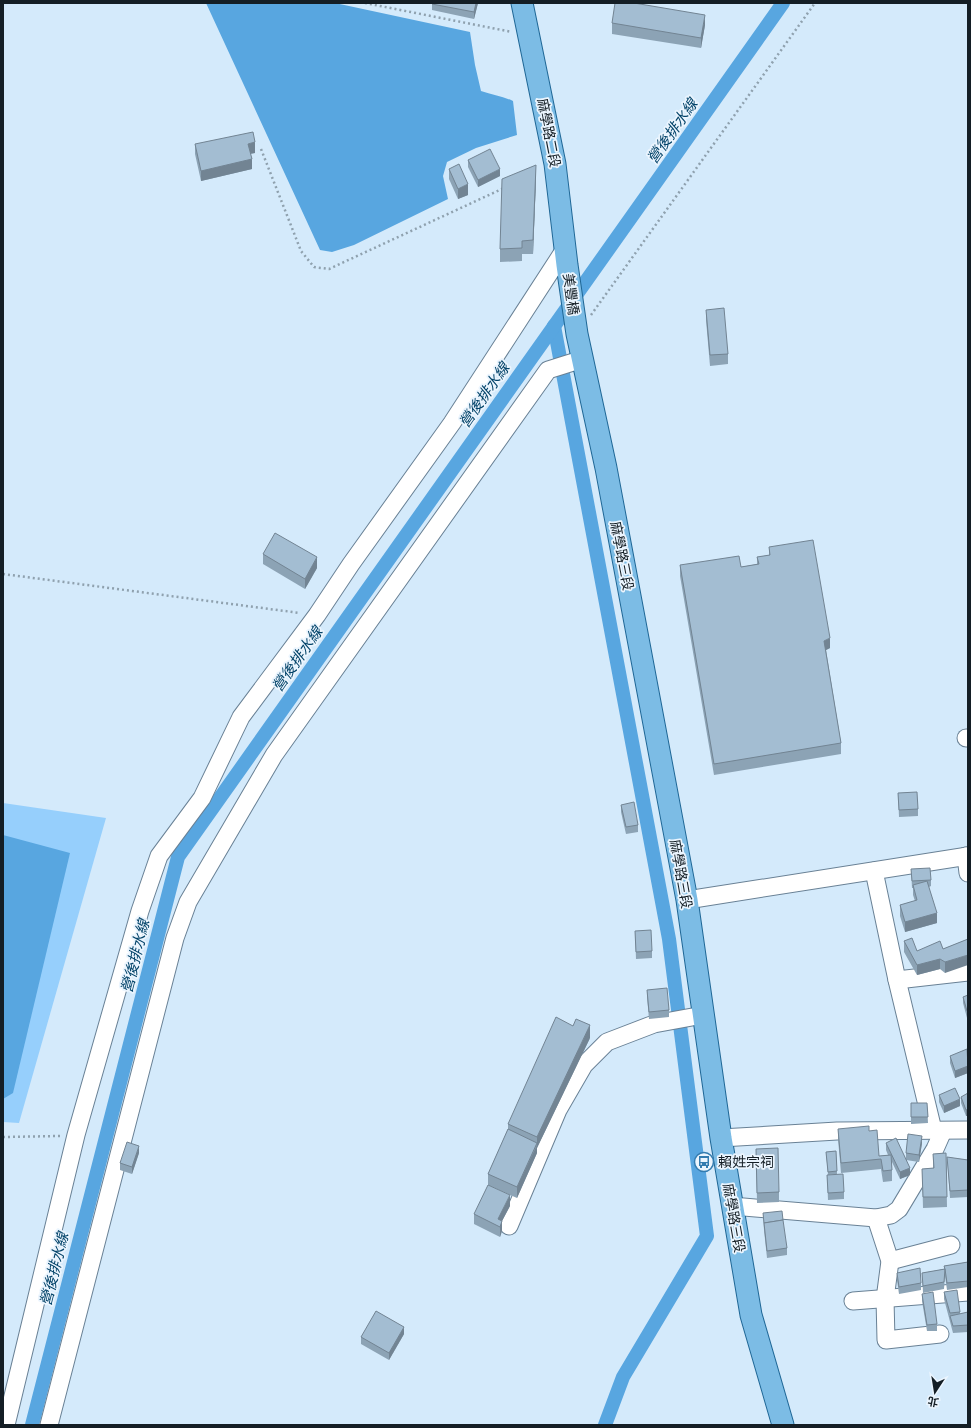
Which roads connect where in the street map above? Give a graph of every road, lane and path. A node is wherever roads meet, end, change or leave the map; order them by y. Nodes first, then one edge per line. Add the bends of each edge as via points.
1 (365, 3) edge
2 (522, 3) edge
3 (815, 3) edge
4 (530, 35) junction
5 (261, 150) dead end
6 (506, 187) edge
7 (566, 257) junction
8 (576, 329) junction
9 (583, 359) junction
10 (3, 574) edge
11 (317, 615) junction
12 (967, 856) edge
13 (874, 871) junction
14 (968, 873) edge
15 (687, 900) junction
16 (968, 972) edge
17 (897, 980) junction
18 (703, 1015) junction
19 (938, 1130) junction
20 (968, 1130) edge
21 (76, 1135) junction
22 (3, 1137) edge
23 (721, 1138) junction
24 (732, 1206) junction
25 (876, 1218) junction
26 (508, 1226) dead end
27 (951, 1245) dead end
28 (890, 1261) junction
29 (968, 1292) edge
30 (885, 1299) junction
31 (853, 1301) dead end
32 (940, 1334) dead end
33 (6, 1425) edge
34 (49, 1425) edge
35 (783, 1425) edge

1 - 4 path
2 - 4 main road, 麻學路二段
3 - 8 path via 699,166
4 - 7 main road, 麻學路二段 via 555,164
5 - 6 path via 301,251 314,267 329,269
7 - 8 main road, 美豐橋
7 - 11 street
8 - 9 main road, 麻學路三段
9 - 15 main road, 麻學路三段 via 606,468
9 - 34 street via 548,370 274,755 188,902 175,938
10 - 11 path
11 - 21 street via 241,717 202,798 160,856 140,911
12 - 13 street
12 - 14 street
13 - 15 street
13 - 17 street
15 - 18 main road, 麻學路三段
16 - 17 street
17 - 19 street
18 - 23 main road, 麻學路三段
18 - 26 street via 654,1024 607,1042 584,1065 558,1110
19 - 20 street
19 - 23 street via 837,1131
19 - 25 street via 935,1149 899,1210
21 - 22 path
21 - 33 street
23 - 24 main road, 麻學路三段
24 - 25 street
24 - 35 main road, 麻學路三段 via 751,1315
25 - 28 street
27 - 28 street
28 - 30 street
29 - 30 street
30 - 31 street
30 - 32 street via 886,1340

